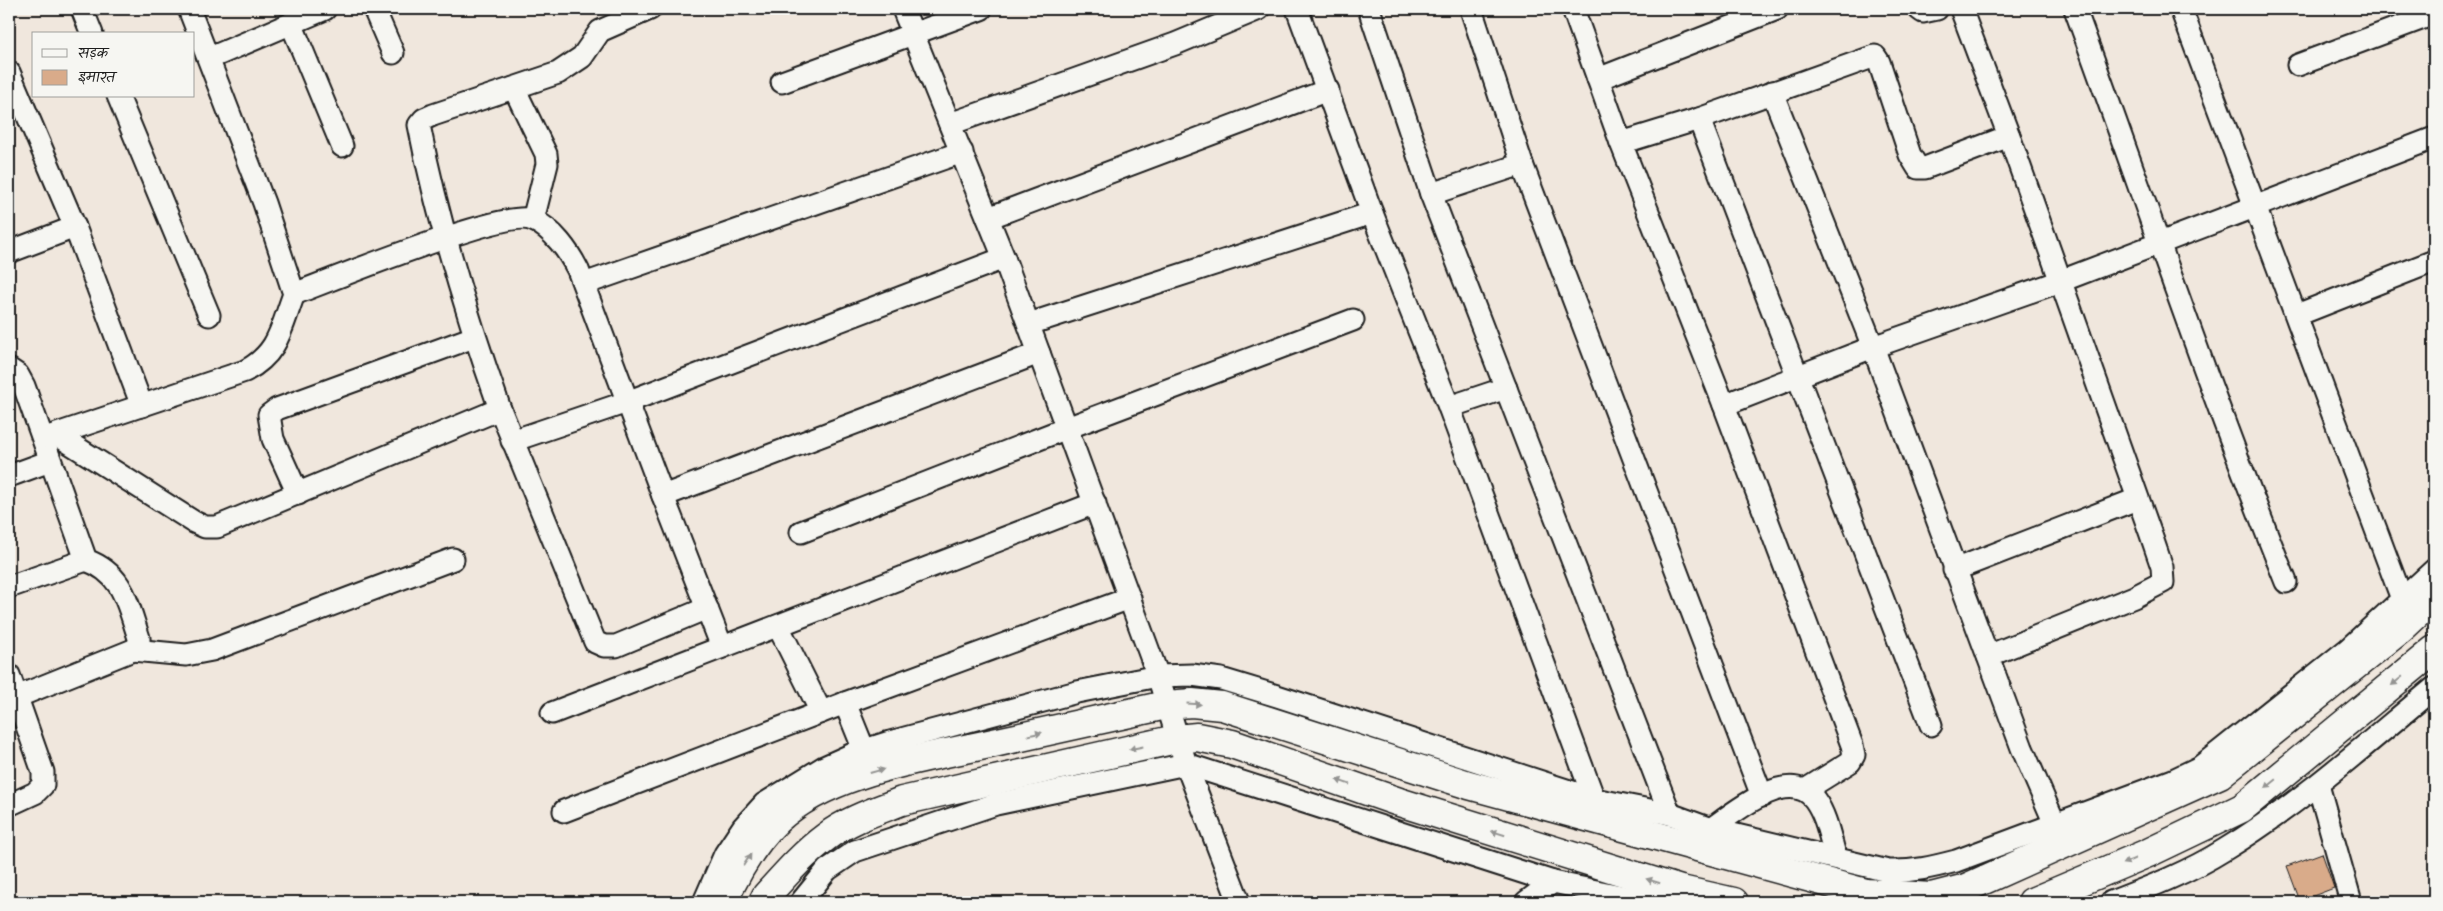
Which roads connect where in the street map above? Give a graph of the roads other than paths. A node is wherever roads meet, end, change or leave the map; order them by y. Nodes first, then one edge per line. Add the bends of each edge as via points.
1 (82, 9) edge
2 (189, 9) edge
3 (325, 9) edge
4 (374, 9) edge
5 (650, 9) edge
6 (903, 9) edge
7 (981, 9) edge
8 (1259, 9) edge
9 (1297, 9) edge
10 (1368, 9) edge
11 (1471, 9) edge
12 (1573, 9) edge
13 (1777, 9) edge
14 (1919, 9) edge
15 (1937, 9) edge
16 (1961, 9) edge
17 (2075, 9) edge
18 (2181, 9) edge
19 (2434, 14) edge
20 (292, 23) junction
21 (91, 32) edge
22 (913, 32) junction
23 (393, 53) dead end
24 (210, 58) junction
25 (2298, 65) dead end
26 (9, 72) edge
27 (1598, 79) junction
28 (782, 82) dead end
29 (514, 88) junction
30 (1328, 90) junction
31 (1772, 92) junction
32 (119, 98) edge
33 (1699, 119) junction
34 (950, 124) junction
35 (2010, 136) junction
36 (2434, 138) edge
37 (1621, 144) junction
38 (342, 146) dead end
39 (962, 152) junction
40 (1522, 164) junction
41 (1431, 194) junction
42 (2256, 206) junction
43 (1372, 213) junction
44 (988, 218) junction
45 (533, 220) junction
46 (75, 227) junction
47 (446, 238) junction
48 (2161, 243) junction
49 (9, 252) edge
50 (1004, 258) junction
51 (2434, 261) edge
52 (2061, 281) junction
53 (584, 284) junction
54 (294, 294) junction
55 (209, 314) dead end
56 (2297, 315) junction
57 (1353, 320) dead end
58 (1029, 324) junction
59 (474, 337) junction
60 (1873, 347) junction
61 (1039, 353) junction
62 (9, 369) edge
63 (1798, 375) junction
64 (1506, 388) junction
65 (627, 402) junction
66 (1724, 405) junction
67 (142, 406) junction
68 (1449, 407) junction
69 (500, 409) junction
70 (1067, 428) junction
71 (50, 437) junction
72 (512, 441) junction
73 (50, 461) junction
74 (9, 476) edge
75 (298, 494) junction
76 (664, 496) junction
77 (2137, 499) junction
78 (1095, 503) junction
79 (801, 532) dead end
80 (453, 559) dead end
81 (86, 560) junction
82 (1954, 570) junction
83 (2434, 570) edge
84 (2286, 582) dead end
85 (9, 588) edge
86 (1130, 598) junction
87 (2434, 598) edge
88 (2402, 599) junction
89 (707, 608) junction
90 (778, 626) junction
91 (722, 647) junction
92 (133, 650) junction
93 (2434, 650) edge
94 (1988, 656) junction
95 (9, 675) edge
96 (1158, 676) junction
97 (2434, 688) edge
98 (13, 698) edge
99 (845, 703) junction
100 (1166, 705) junction
101 (821, 712) junction
102 (552, 713) dead end
103 (1931, 726) dead end
104 (1176, 739) junction
105 (864, 750) junction
106 (1186, 764) junction
107 (2318, 785) junction
108 (1805, 790) junction
109 (1762, 796) junction
110 (1594, 799) junction
111 (9, 805) edge
112 (564, 811) dead end
113 (1670, 814) junction
114 (2055, 824) junction
115 (1711, 829) junction
116 (1836, 858) junction
117 (1553, 882) junction
118 (1639, 901) edge
119 (704, 902) edge
120 (723, 902) edge
121 (763, 902) edge
122 (801, 902) edge
123 (1239, 902) edge
124 (1526, 902) edge
125 (1734, 902) edge
126 (2032, 902) edge
127 (2111, 902) edge
128 (2351, 902) edge

1 - 21 street
2 - 24 street
3 - 20 street
4 - 23 street
5 - 29 street via 600,31 582,57 571,66
6 - 22 street
7 - 22 street
8 - 34 street via 1166,47
9 - 30 street
10 - 41 street
11 - 40 street
12 - 27 street
13 - 27 street
14 - 15 street via 1923,12
16 - 35 street
17 - 48 street
18 - 42 street
19 - 25 street
20 - 24 street
20 - 38 street
22 - 28 street
22 - 34 street
24 - 54 street
26 - 46 street
27 - 37 street
29 - 45 street via 548,164
29 - 47 street via 433,115 420,125
30 - 43 street
30 - 44 street
31 - 33 street
31 - 35 street via 1875,56 1910,156 1918,168
31 - 60 street
32 - 55 street
33 - 37 street
33 - 63 street
34 - 39 street
35 - 52 street
36 - 42 street
37 - 66 street
39 - 44 street
39 - 53 street
40 - 41 street
40 - 109 street
41 - 64 street
42 - 48 street
42 - 56 street
43 - 58 street
43 - 68 street
44 - 50 street
45 - 47 street via 508,219
45 - 53 street via 557,239 571,256
46 - 49 street
46 - 67 street
47 - 54 street
47 - 59 street
48 - 52 street
48 - 84 street via 2236,459
50 - 58 street
50 - 65 street
51 - 56 street
52 - 60 street
52 - 77 street
53 - 65 street
54 - 67 street via 271,352 260,363
56 - 88 street
57 - 70 street
58 - 61 street
59 - 69 street
59 - 75 street via 277,409 269,415 273,439
60 - 63 street
60 - 82 street
61 - 70 street
61 - 76 street
62 - 71 street via 18,375
63 - 66 street
63 - 103 street
64 - 68 street
64 - 113 street
65 - 72 street
65 - 76 street
66 - 108 street via 1852,745 1854,755 1850,762
67 - 71 street
68 - 110 street
69 - 72 street
69 - 75 street
70 - 78 street
70 - 79 street
71 - 73 street
71 - 75 street via 205,527 228,524
72 - 89 street via 595,642 616,646
73 - 74 street
73 - 81 street
76 - 89 street
77 - 82 street
77 - 94 street via 2162,567 2163,582 2134,598
78 - 86 street
78 - 90 street
80 - 92 street via 212,650 186,655
81 - 85 street
81 - 92 street via 105,568 120,585 139,638 139,646
82 - 94 street
83 - 88 street
86 - 96 street
86 - 99 street
100 -> 87 street via 1192,702 1222,706 1470,784 1866,892 1931,897 1966,888 2220,774 2402,628
88 - 114 street via 2348,648 2200,767
89 - 91 street
90 - 91 street
90 - 101 street
91 - 102 street
92 - 98 street
93 -> 126 street via 2242,808 2148,853
94 - 114 street
95 - 98 street
96 - 100 street
96 - 105 street via 1077,692
96 - 110 street via 1192,674 1221,679
97 - 107 street
98 - 111 street via 39,760 43,785 35,793
99 - 101 street
99 - 105 street
100 - 104 street
120 -> 100 street via 760,838 778,819 823,790 906,763
101 - 112 street
104 - 106 street
104 -> 121 street via 938,791 866,815 826,836 795,864
125 -> 104 street via 1682,890 1399,802 1232,744 1198,737
105 - 119 street via 824,768 764,804 725,854
106 - 117 street
106 - 122 street via 996,804 855,851 827,870
106 - 123 street
107 - 127 street via 2224,850 2165,881
107 - 128 street
108 - 109 street via 1792,787
108 - 116 street via 1822,813
109 - 115 street via 1739,807
110 - 113 street
113 - 115 street
114 - 116 street via 1956,861 1910,872
115 - 116 street
117 - 118 street
117 - 124 street

